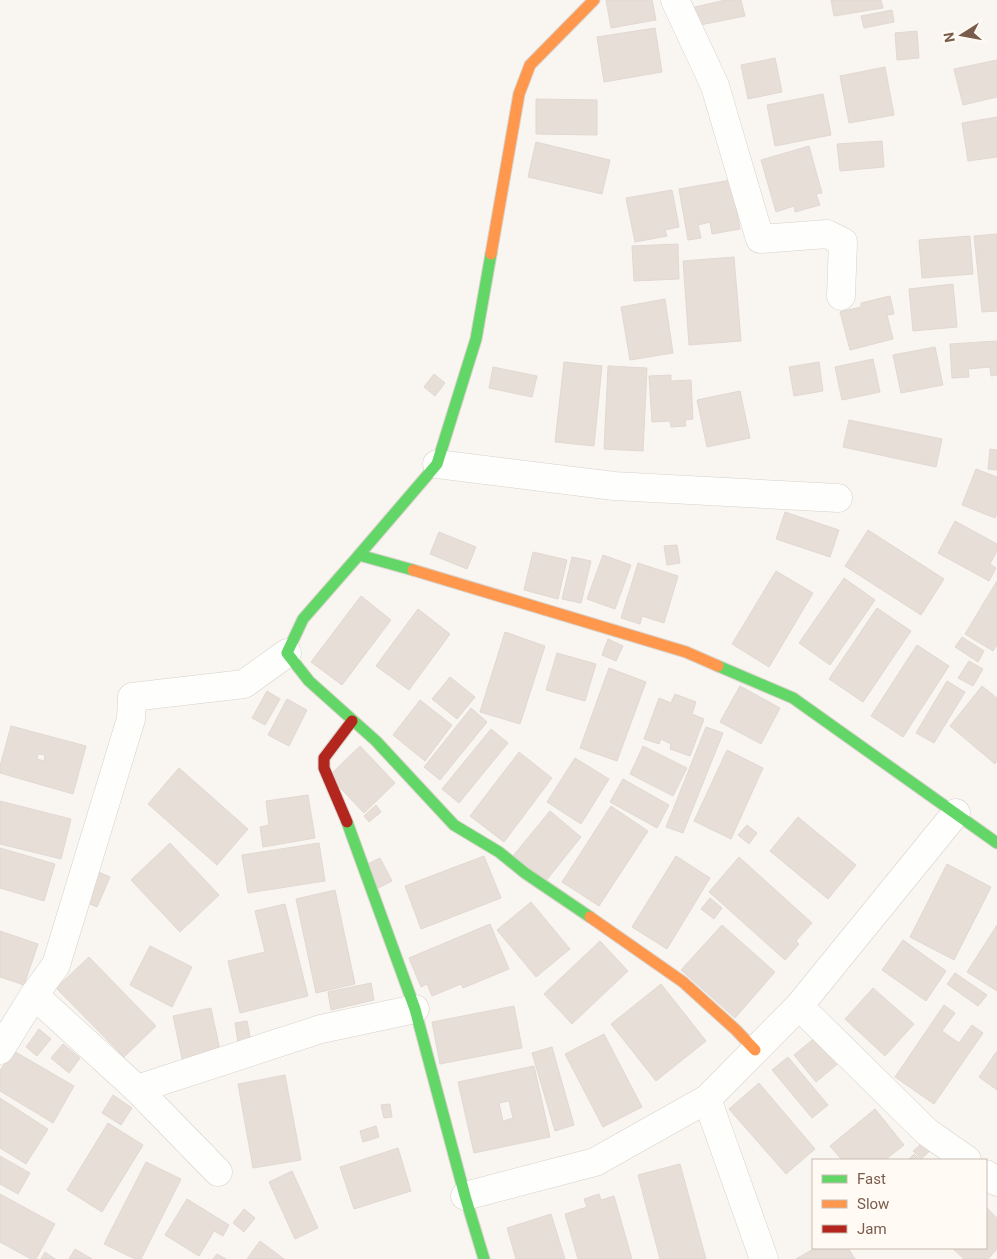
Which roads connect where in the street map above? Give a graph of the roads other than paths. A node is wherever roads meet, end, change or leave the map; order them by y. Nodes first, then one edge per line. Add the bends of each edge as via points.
1 (594, 0) edge
2 (675, 0) edge
3 (841, 296) dead end
4 (437, 464) junction
5 (838, 498) dead end
6 (359, 555) junction
7 (287, 653) junction
8 (352, 720) junction
9 (956, 813) junction
10 (997, 843) edge
11 (34, 995) junction
12 (799, 1006) junction
13 (415, 1009) junction
14 (0, 1050) edge
15 (755, 1050) junction
16 (137, 1089) junction
17 (707, 1099) junction
18 (966, 1159) edge
19 (218, 1172) dead end
20 (465, 1196) junction
21 (484, 1259) edge
22 (764, 1259) edge

1 - 4 street via 530,65 519,94 476,339
2 - 3 street via 716,86 760,239 827,234 843,242
4 - 5 street via 614,486
4 - 6 street
6 - 7 street via 303,619
6 - 9 street via 686,652 793,698
7 - 8 street via 310,681
7 - 11 street via 244,684 132,697 131,719 56,965
8 - 13 street via 324,758 324,768
8 - 15 street via 376,741 454,825 499,852 683,982
9 - 10 street
9 - 12 street
11 - 14 street
11 - 16 street
12 - 15 street
12 - 18 street via 927,1132
13 - 16 street via 321,1029
13 - 20 street
15 - 17 street
16 - 19 street
17 - 20 street via 595,1162
17 - 22 street
20 - 21 street

